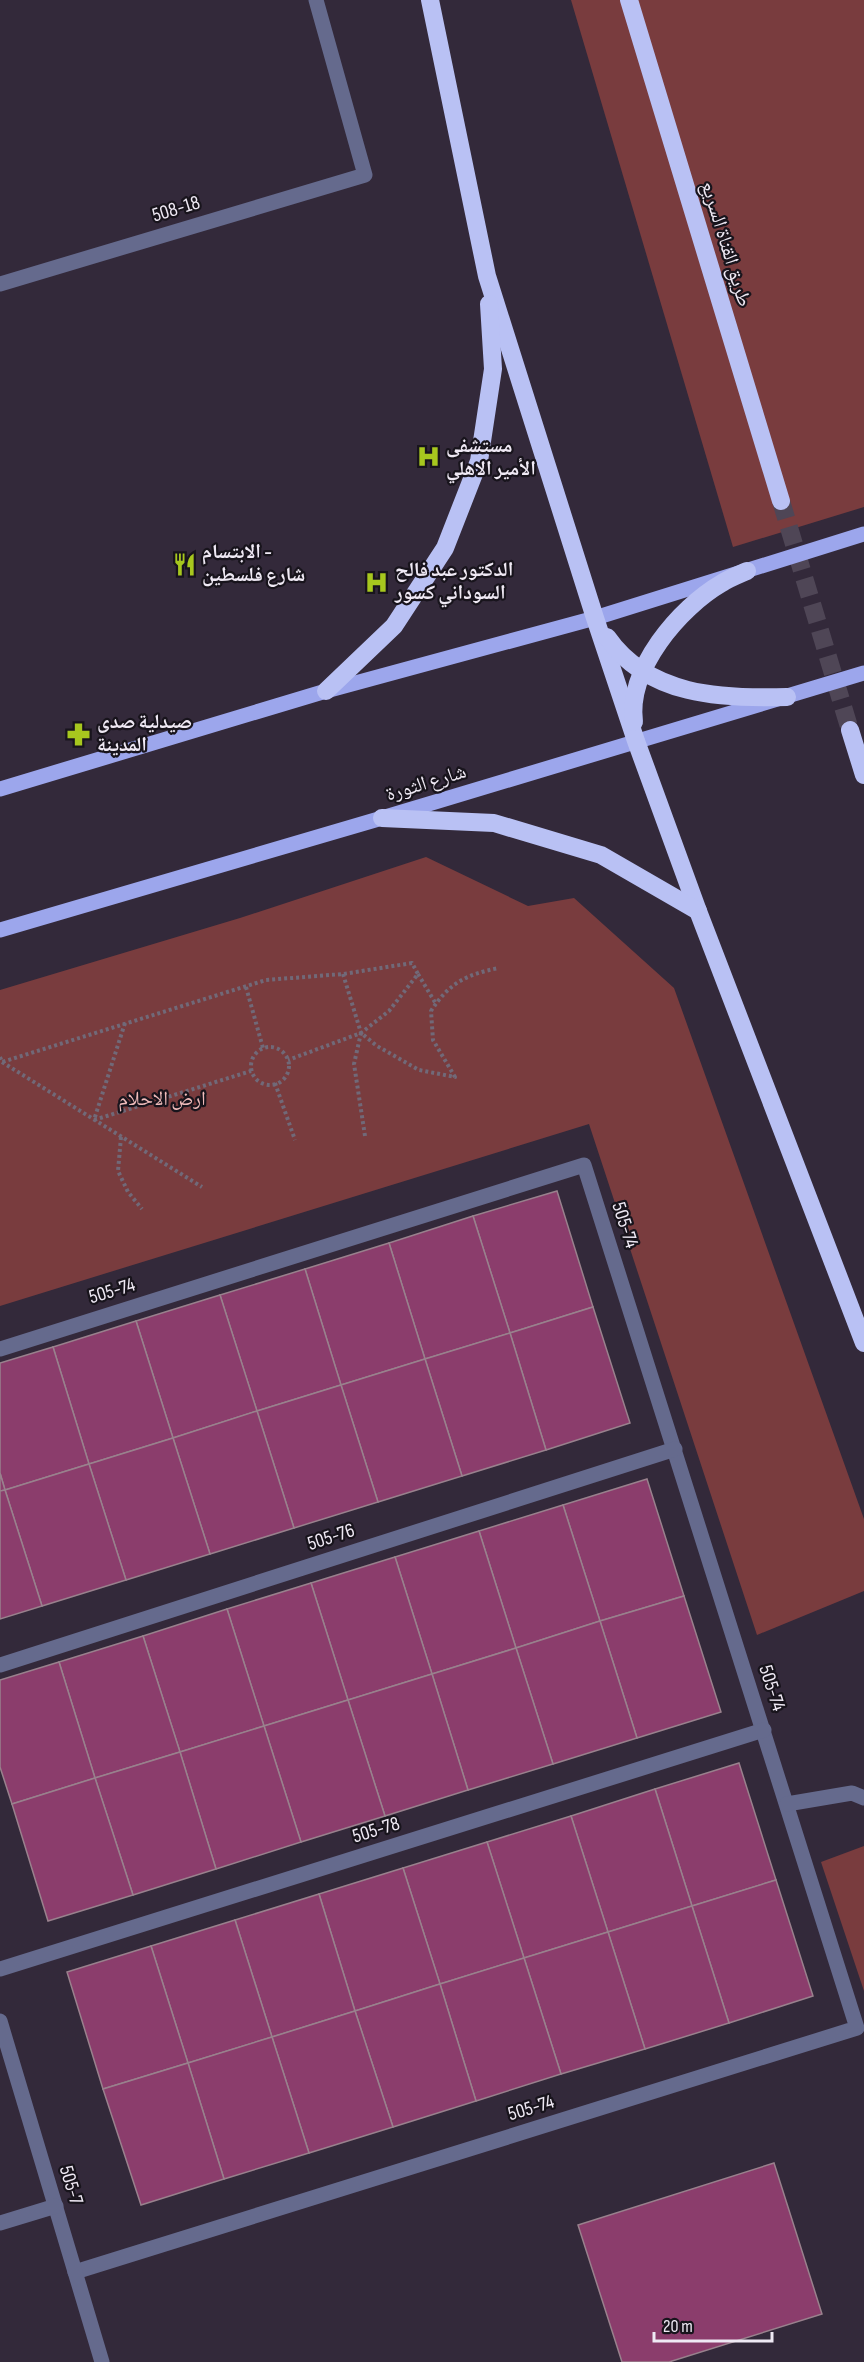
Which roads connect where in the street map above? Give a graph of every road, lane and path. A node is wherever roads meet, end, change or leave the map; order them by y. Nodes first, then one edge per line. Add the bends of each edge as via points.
1 (316, 0) edge
2 (430, 0) edge
3 (628, 0) edge
4 (487, 276) junction
5 (0, 284) edge
6 (781, 501) tunnel mouth
7 (864, 534) edge
8 (747, 571) junction
9 (595, 618) junction
10 (647, 671) junction
11 (864, 673) edge
12 (326, 691) junction
13 (787, 697) junction
14 (850, 730) tunnel mouth
15 (636, 741) junction
16 (864, 775) edge
17 (0, 789) edge
18 (382, 818) junction
19 (698, 911) junction
20 (0, 930) edge
21 (499, 968) dead end
22 (343, 974) junction
23 (418, 974) junction
24 (246, 987) junction
25 (436, 1004) junction
26 (125, 1023) junction
27 (361, 1033) junction
28 (263, 1048) junction
29 (0, 1057) edge
30 (288, 1060) junction
31 (3, 1062) junction
32 (251, 1071) junction
33 (275, 1083) junction
34 (94, 1120) junction
35 (365, 1136) dead end
36 (121, 1137) junction
37 (295, 1140) dead end
38 (202, 1187) dead end
39 (142, 1209) dead end
40 (864, 1343) edge
41 (0, 1348) edge
42 (675, 1449) junction
43 (0, 1665) edge
44 (764, 1730) junction
45 (864, 1798) edge
46 (787, 1804) junction
47 (0, 1969) edge
48 (0, 2021) edge
49 (56, 2206) junction
50 (0, 2223) edge
51 (75, 2272) junction
52 (102, 2362) edge

1 - 5 street, 508-18 via 364,175
2 - 4 highway
3 - 6 highway, طريق القناة السريع
4 - 9 highway
4 - 12 highway via 494,369 479,461 450,537 394,626
7 - 8 main road
8 - 9 main road
8 - 10 highway via 721,583 694,603 673,624
9 - 10 highway via 622,658
9 - 12 main road
9 - 15 highway
10 - 13 highway via 703,693 737,698
10 - 15 highway via 636,693
11 - 13 main road, شارع الثورة
12 - 17 main road
13 - 15 main road, شارع الثورة
14 - 16 highway
15 - 18 main road, شارع الثورة
15 - 19 highway
18 - 19 highway via 494,823 601,855
18 - 20 main road, شارع الثورة
19 - 40 highway
21 - 25 path via 474,973 444,992
22 - 23 path via 412,963
22 - 24 path via 266,980
22 - 27 path
23 - 25 path
23 - 27 path via 388,1011
24 - 26 path
24 - 28 path
25 - 27 path via 430,1011 433,1040 455,1077 420,1070
26 - 31 path
26 - 34 path
27 - 30 path
27 - 35 path via 354,1064
28 - 30 path via 270,1046 282,1051
28 - 32 path via 252,1059
29 - 31 path
30 - 33 path via 288,1072
31 - 34 path
32 - 33 path via 258,1081
32 - 34 path
33 - 37 path
34 - 36 path
36 - 38 path
36 - 39 path via 118,1171
41 - 42 street, 505-74 via 584,1165
42 - 43 street, 505-76
42 - 44 street, 505-74
44 - 46 street, 505-74
44 - 47 street, 505-78
45 - 46 street via 852,1793
46 - 51 street, 505-74 via 857,2028
48 - 49 street, 505-7
49 - 50 street
49 - 51 street, 505-7
51 - 52 street, 505-7

